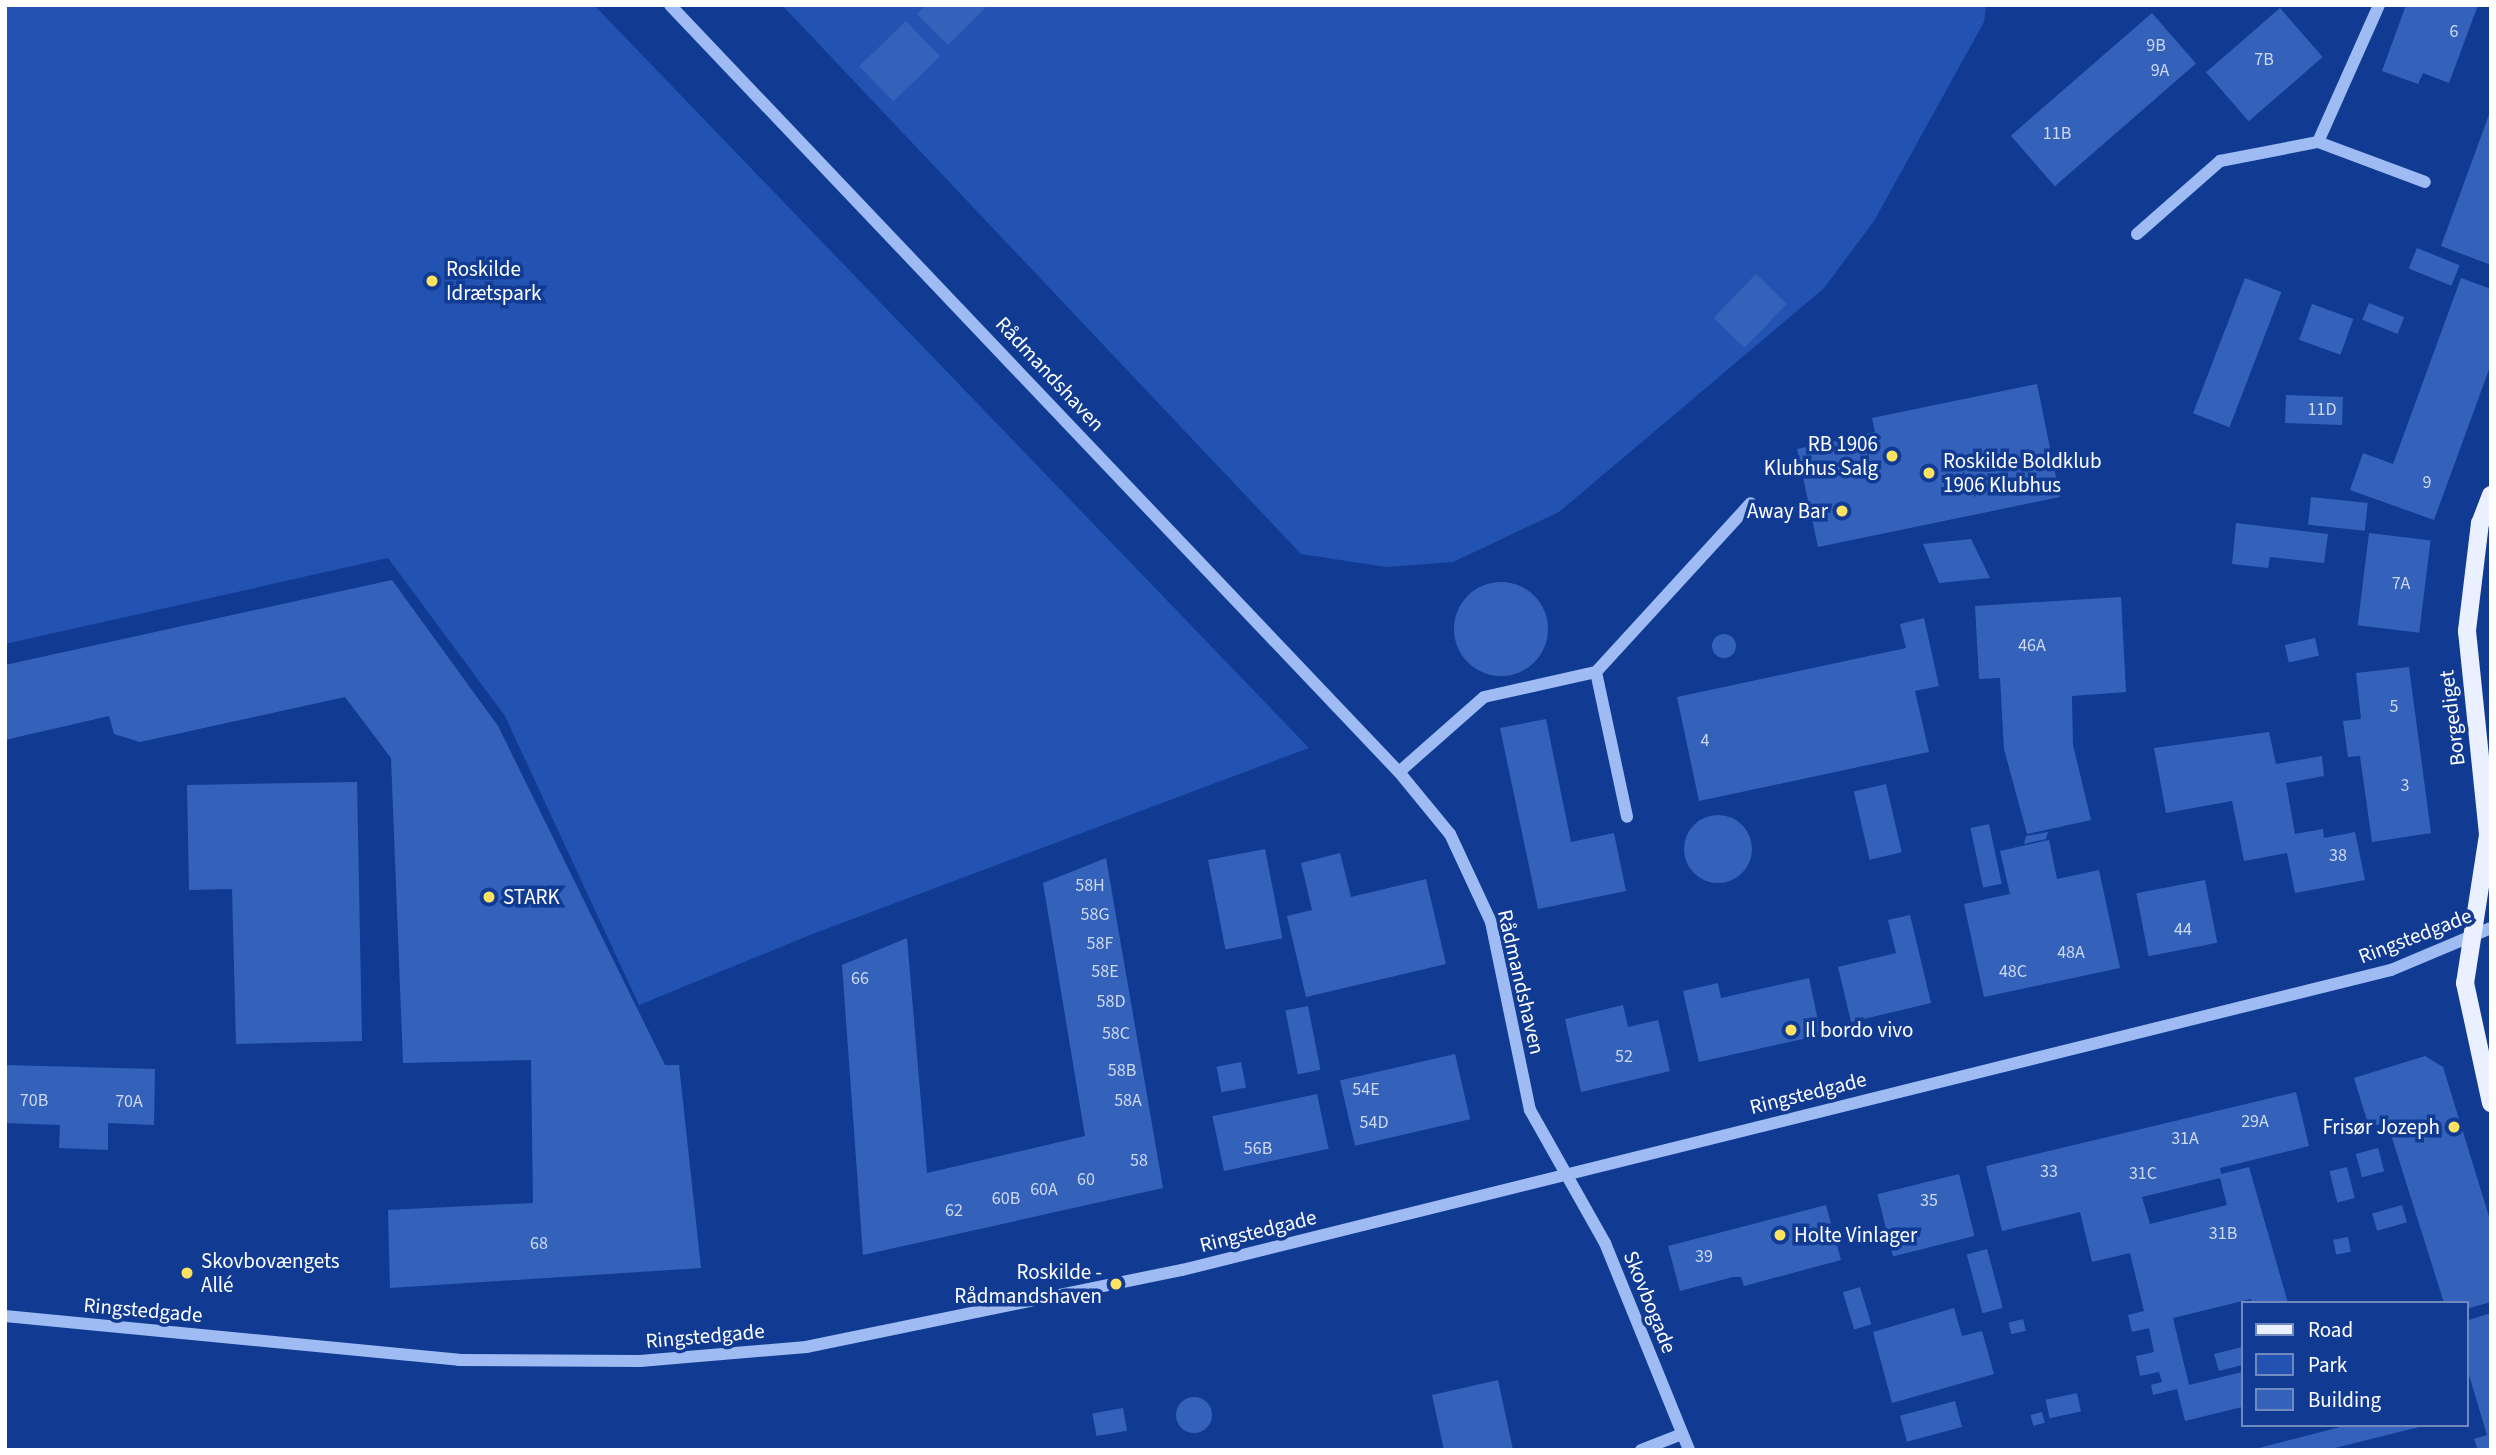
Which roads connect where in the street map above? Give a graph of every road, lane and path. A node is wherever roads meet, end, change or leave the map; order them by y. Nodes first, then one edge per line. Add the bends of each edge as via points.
1 (670, 5) edge
2 (2379, 5) edge
3 (2318, 142) junction
4 (2425, 182) dead end
5 (2137, 234) dead end
6 (2491, 495) edge
7 (1751, 503) dead end
8 (1596, 672) junction
9 (1399, 772) junction
10 (1627, 817) dead end
11 (2491, 929) edge
12 (2470, 936) junction
13 (2491, 1103) edge
14 (1567, 1173) junction
15 (5, 1316) edge
16 (1682, 1434) junction
17 (1641, 1450) edge
18 (1689, 1450) edge

1 - 9 street, Rådmandshaven via 788,124
2 - 3 street
3 - 4 street
3 - 5 street via 2220,161
6 - 12 main road, Borgediget via 2480,523 2467,631 2488,835
7 - 8 street
8 - 9 street via 1484,697
8 - 10 street
9 - 14 street, Rådmandshaven via 1450,834 1481,895 1530,1110
11 - 12 street, Ringstedgade
12 - 13 main road, Borgediget via 2465,983
12 - 14 street, Ringstedgade via 2391,970
14 - 15 street, Ringstedgade via 1182,1270 784,1349 640,1362 459,1360
14 - 16 street, Skovbogade via 1605,1243
16 - 17 street
16 - 18 street, Skovbogade

